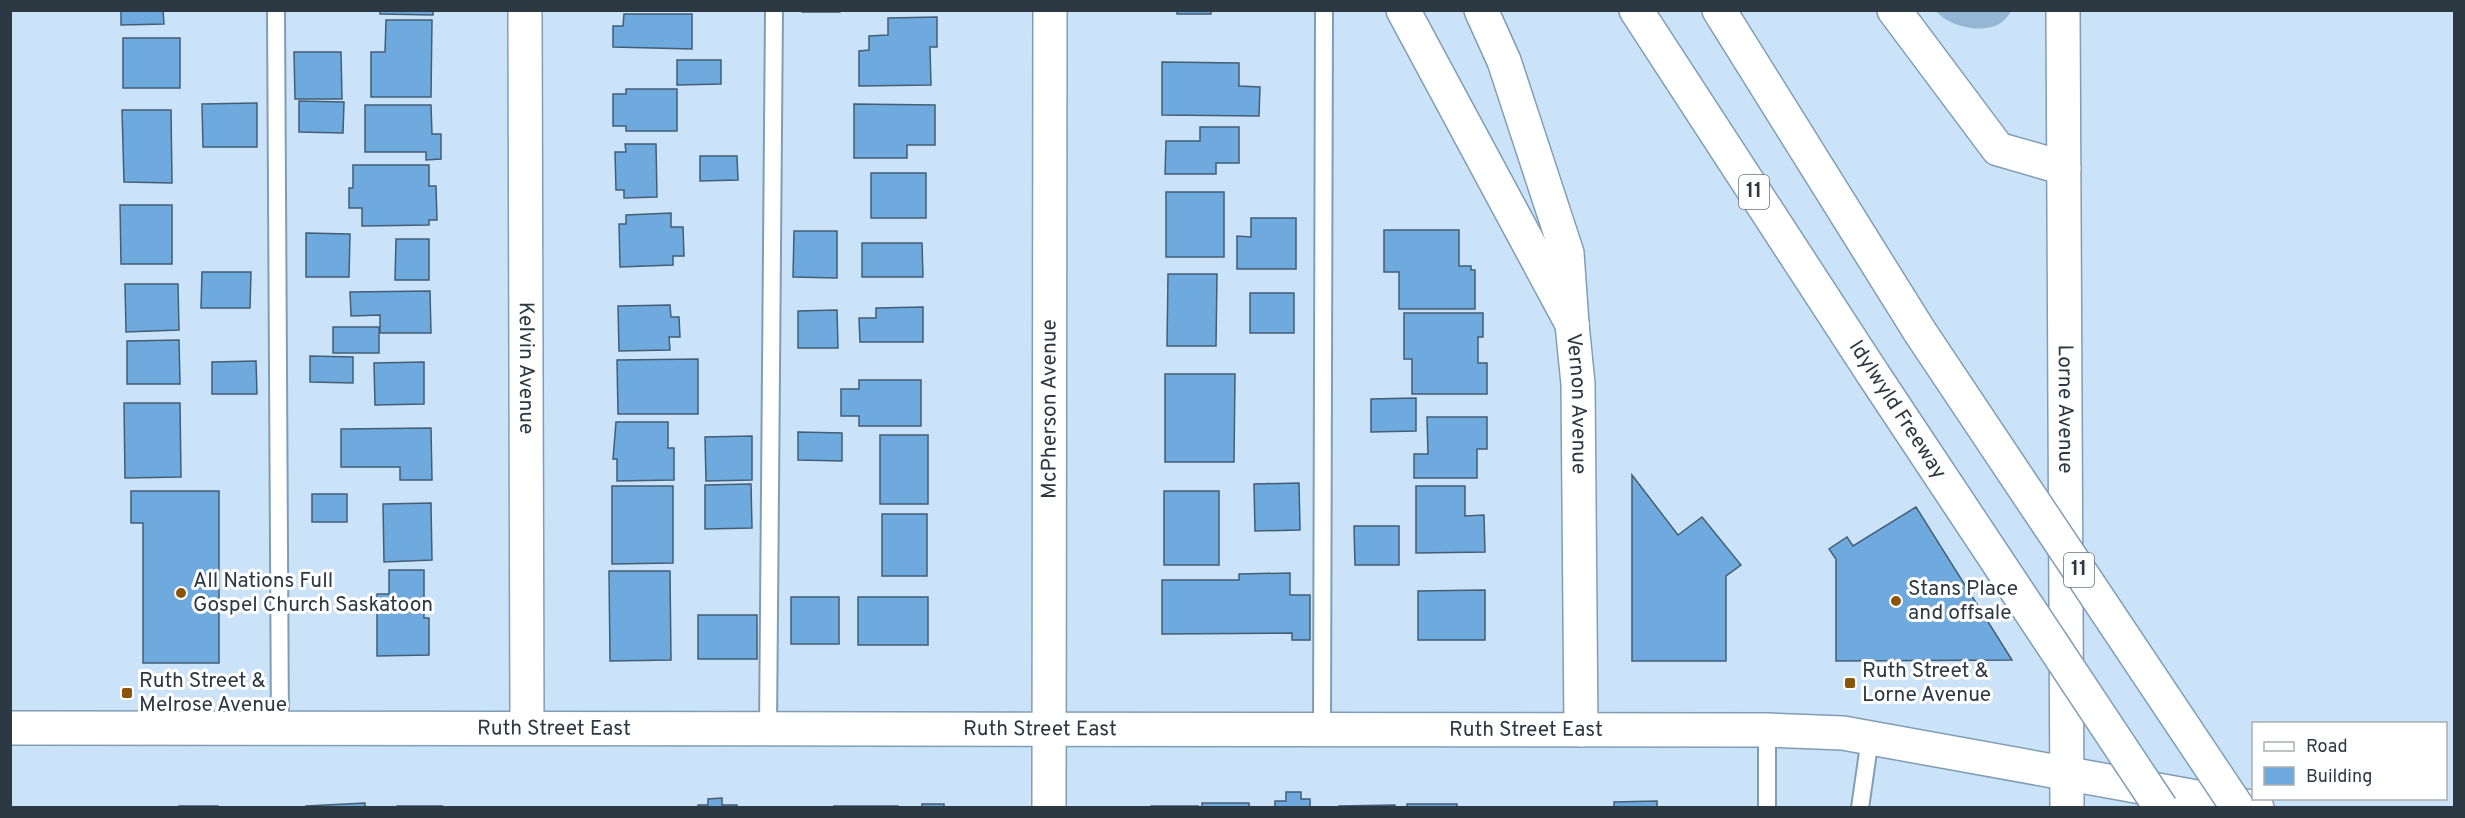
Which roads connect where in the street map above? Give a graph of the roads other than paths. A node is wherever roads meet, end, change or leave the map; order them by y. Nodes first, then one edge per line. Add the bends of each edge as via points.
1 (276, 10) edge
2 (525, 10) edge
3 (774, 10) edge
4 (1050, 10) edge
5 (1324, 10) edge
6 (1403, 10) edge
7 (1481, 10) edge
8 (1636, 10) edge
9 (1719, 10) edge
10 (1894, 10) edge
11 (2063, 10) edge
12 (2064, 168) junction
13 (1572, 324) junction
14 (526, 727) junction
15 (10, 728) edge
16 (280, 729) junction
17 (768, 729) junction
18 (1048, 729) junction
19 (1322, 729) junction
20 (1581, 730) junction
21 (1767, 730) junction
22 (1870, 738) junction
23 (2067, 773) junction
24 (1048, 807) edge
25 (1767, 807) edge
26 (1860, 807) edge
27 (2067, 807) edge
28 (2161, 807) edge
29 (2238, 807) edge
30 (2257, 807) edge

1 - 16 lane
2 - 14 main road, Kelvin Avenue
3 - 17 lane
4 - 18 main road, McPherson Avenue
5 - 19 lane
6 - 13 main road, Vernon Avenue
7 - 13 main road via 1504,61 1567,253
8 - 28 main road, Idylwyld Freeway / 11, bridge
9 - 29 main road, 11, bridge via 1920,332
10 - 12 main road via 1998,149
11 - 12 main road, Lorne Avenue
12 - 23 main road, Lorne Avenue
13 - 20 main road, Vernon Avenue via 1578,384
14 - 16 main road, Ruth Street East
14 - 17 main road, Ruth Street East
15 - 16 main road, Ruth Street East
17 - 18 main road, Ruth Street East
18 - 19 main road, Ruth Street East
18 - 24 main road, McPherson Avenue
19 - 20 main road, Ruth Street East
20 - 21 main road, Ruth Street East
21 - 22 main road, Ruth Street East
21 - 25 lane
22 - 23 main road, Ruth Street East
22 - 26 lane
23 - 27 main road, Lorne Avenue
23 - 30 main road, Ruth Street East

